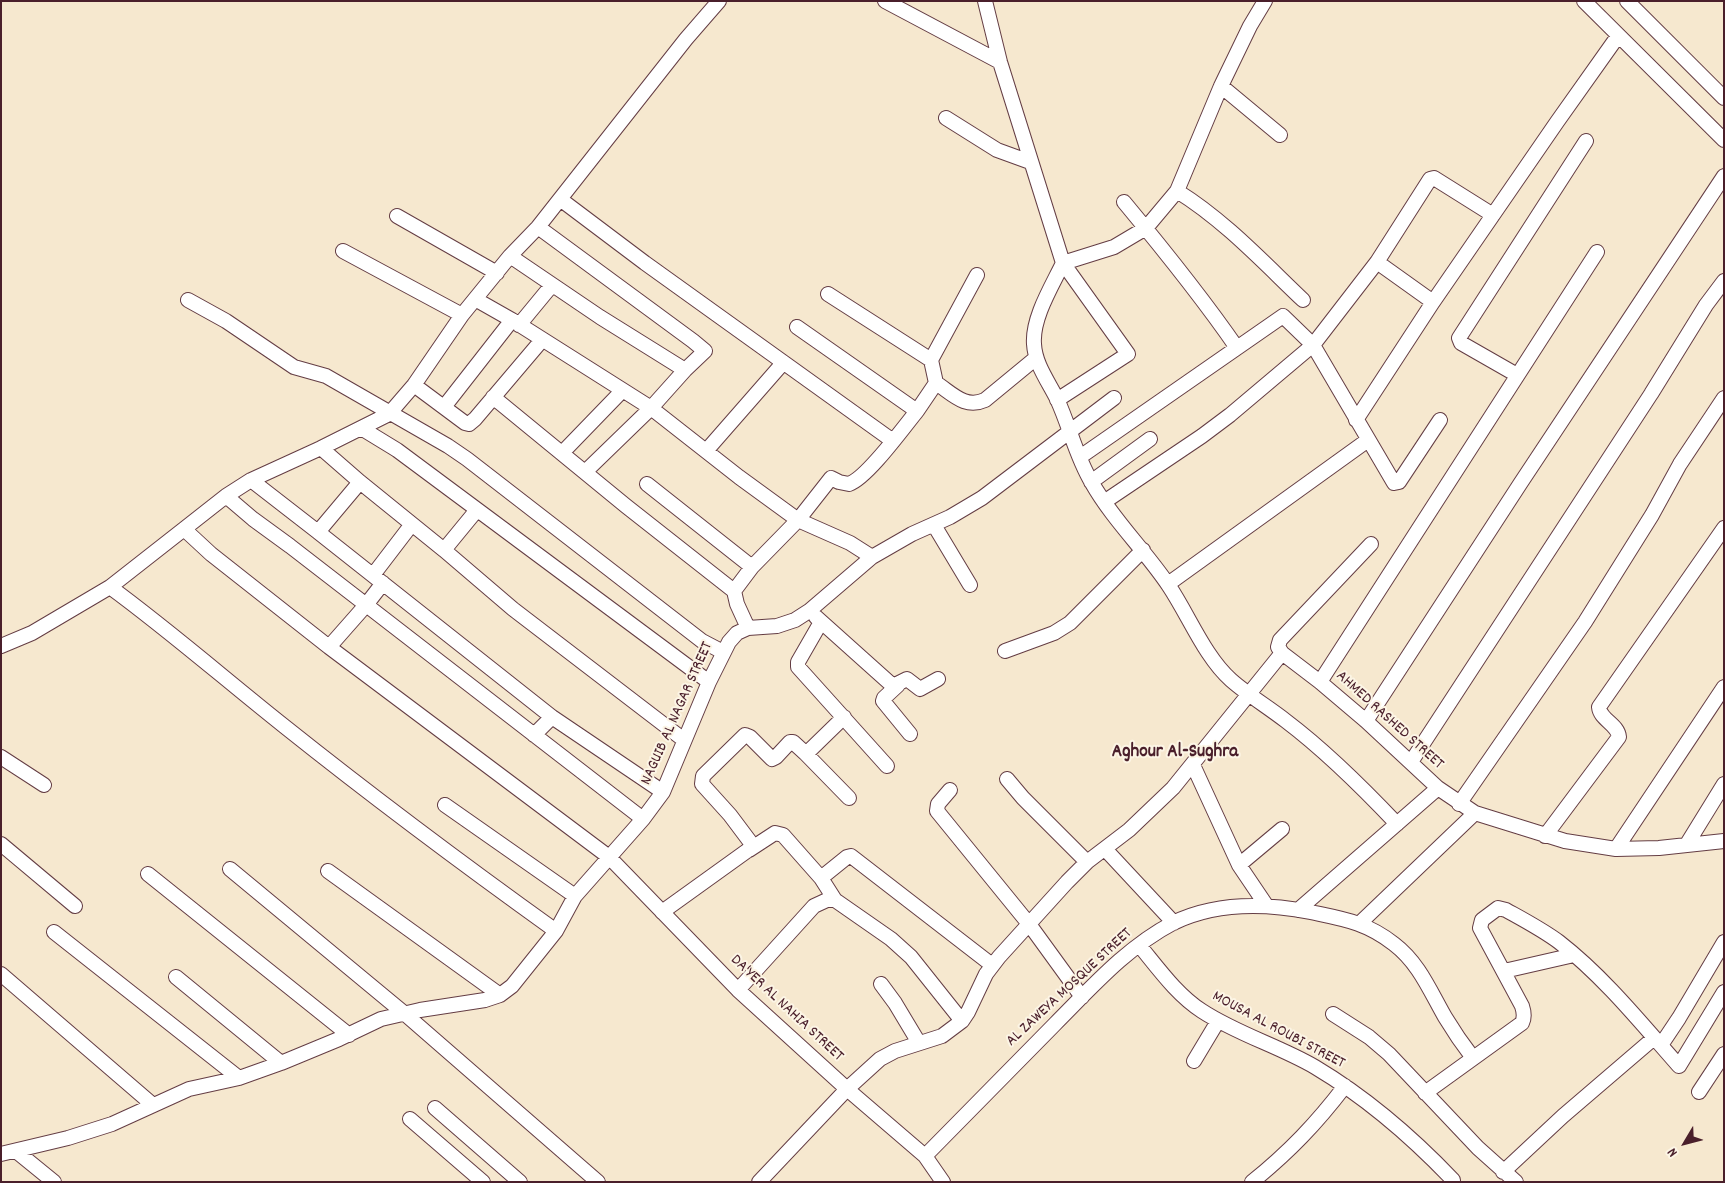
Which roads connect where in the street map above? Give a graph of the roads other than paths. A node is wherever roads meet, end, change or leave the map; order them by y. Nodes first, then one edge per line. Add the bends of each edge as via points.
1 (718, 1) edge
2 (885, 1) edge
3 (985, 1) edge
4 (1265, 1) edge
5 (1584, 1) edge
6 (1627, 1) edge
7 (1618, 36) junction
8 (1000, 62) junction
9 (1221, 86) junction
10 (1724, 98) edge
11 (946, 118) dead end
12 (1280, 135) dead end
13 (1724, 140) edge
14 (1586, 141) dead end
15 (1030, 162) junction
16 (1724, 176) edge
17 (1177, 191) junction
18 (560, 199) junction
19 (1124, 202) dead end
20 (1492, 215) junction
21 (397, 216) dead end
22 (538, 227) junction
23 (1146, 228) junction
24 (343, 251) dead end
25 (1597, 252) dead end
26 (510, 256) junction
27 (1063, 262) junction
28 (1377, 262) junction
29 (497, 273) junction
30 (977, 274) dead end
31 (1724, 281) edge
32 (552, 284) junction
33 (828, 294) dead end
34 (475, 299) junction
35 (188, 300) dead end
36 (1303, 300) dead end
37 (1433, 302) junction
38 (462, 315) junction
39 (516, 323) junction
40 (797, 326) dead end
41 (542, 340) junction
42 (1313, 345) junction
43 (1238, 348) junction
44 (1036, 358) junction
45 (931, 360) junction
46 (783, 363) junction
47 (685, 370) junction
48 (1517, 375) junction
49 (936, 383) junction
50 (414, 385) junction
51 (622, 391) junction
52 (493, 397) junction
53 (1114, 398) dead end
54 (1724, 398) edge
55 (1057, 400) junction
56 (444, 407) junction
57 (651, 408) junction
58 (917, 411) junction
59 (389, 414) junction
60 (1356, 420) junction
61 (1440, 420) dead end
62 (361, 428) junction
63 (1069, 433) junction
64 (1150, 439) dead end
65 (1368, 440) junction
66 (893, 441) junction
67 (321, 448) junction
68 (706, 451) junction
69 (562, 453) junction
70 (1080, 457) junction
71 (585, 472) junction
72 (251, 480) junction
73 (360, 482) junction
74 (1091, 482) junction
75 (647, 484) dead end
76 (226, 496) junction
77 (1104, 502) junction
78 (476, 511) junction
79 (798, 520) junction
80 (412, 524) junction
81 (934, 525) junction
82 (1724, 528) edge
83 (184, 530) junction
84 (318, 532) junction
85 (1371, 544) dead end
86 (444, 550) junction
87 (1143, 550) junction
88 (872, 557) junction
89 (752, 567) junction
90 (378, 579) junction
91 (1168, 584) junction
92 (970, 585) dead end
93 (110, 587) junction
94 (734, 591) junction
95 (366, 606) junction
96 (809, 611) junction
97 (821, 622) junction
98 (748, 628) junction
99 (1, 646) edge
100 (329, 647) junction
101 (1005, 651) dead end
102 (723, 652) junction
103 (1282, 653) junction
104 (938, 679) dead end
105 (709, 682) junction
106 (1320, 682) junction
107 (898, 685) junction
108 (1724, 687) edge
109 (1249, 694) junction
110 (552, 717) junction
111 (844, 717) junction
112 (1366, 721) junction
113 (534, 734) junction
114 (910, 734) dead end
115 (684, 740) junction
116 (805, 753) junction
117 (1, 757) edge
118 (1411, 762) junction
119 (1193, 765) junction
120 (887, 766) dead end
121 (1007, 779) dead end
122 (1724, 784) edge
123 (44, 785) dead end
124 (1438, 788) junction
125 (950, 790) dead end
126 (663, 792) junction
127 (849, 798) dead end
128 (1459, 804) junction
129 (445, 805) dead end
130 (1475, 813) junction
131 (643, 819) junction
132 (1397, 824) junction
133 (1282, 829) dead end
134 (1545, 836) junction
135 (1724, 841) edge
136 (1, 844) edge
137 (1687, 844) junction
138 (1105, 848) junction
139 (1616, 849) junction
140 (749, 850) junction
141 (609, 858) junction
142 (1087, 862) junction
143 (1239, 864) junction
144 (230, 869) dead end
145 (328, 871) dead end
146 (148, 874) dead end
147 (821, 878) junction
148 (575, 896) junction
149 (835, 900) junction
150 (1266, 905) junction
151 (75, 906) dead end
152 (1298, 910) junction
153 (662, 912) junction
154 (1174, 923) junction
155 (1360, 923) junction
156 (1029, 924) junction
157 (556, 931) junction
158 (54, 932) dead end
159 (1724, 942) edge
160 (1139, 945) junction
161 (1574, 954) junction
162 (992, 965) junction
163 (1504, 971) junction
164 (1, 974) edge
165 (176, 977) dead end
166 (881, 984) dead end
167 (738, 990) junction
168 (1724, 992) edge
169 (500, 995) junction
170 (1082, 997) junction
171 (405, 1014) junction
172 (1333, 1014) dead end
173 (962, 1021) junction
174 (1218, 1021) junction
175 (349, 1034) junction
176 (1658, 1041) junction
177 (919, 1043) junction
178 (1724, 1054) edge
179 (1473, 1058) junction
180 (1194, 1061) dead end
181 (281, 1063) junction
182 (239, 1078) junction
183 (1345, 1086) junction
184 (847, 1089) junction
185 (1699, 1092) dead end
186 (1425, 1093) junction
187 (153, 1105) junction
188 (435, 1108) dead end
189 (410, 1119) dead end
190 (16, 1151) junction
191 (1, 1154) edge
192 (925, 1156) junction
193 (1503, 1172) junction
194 (1453, 1180) dead end
195 (54, 1182) edge
196 (483, 1182) edge
197 (520, 1182) edge
198 (598, 1182) edge
199 (759, 1182) edge
200 (943, 1182) edge
201 (1252, 1182) edge
202 (1516, 1182) edge

1 - 18 street
2 - 8 street
3 - 8 street
4 - 9 street
5 - 7 street
6 - 10 street
7 - 13 street
7 - 20 street
8 - 15 street
9 - 12 street
9 - 17 street
11 - 15 street via 998,150
14 - 48 street via 1459,338 1461,343
15 - 27 street
16 - 112 street
17 - 23 street
17 - 36 street via 1202,207
18 - 22 street
18 - 46 street
19 - 23 street
20 - 28 street via 1432,178
20 - 37 street
21 - 29 street
22 - 26 street
22 - 47 street via 704,350
23 - 27 street via 1114,247
23 - 43 street
24 - 38 street
25 - 48 street
26 - 29 street
26 - 32 street
27 - 44 street via 1036,326
27 - 55 street via 1128,354
28 - 37 street
28 - 42 street
29 - 34 street
30 - 45 street
31 - 118 street
32 - 39 street
32 - 47 street
33 - 45 street
34 - 38 street
34 - 39 street
35 - 59 street via 226,321 294,367 326,376
37 - 60 street
38 - 50 street
39 - 41 street
39 - 56 street
40 - 58 street
41 - 51 street
41 - 52 street
42 - 43 street via 1283,316
42 - 60 street
42 - 77 street via 1230,415
43 - 70 street
44 - 49 street via 977,403 966,403
44 - 55 street
45 - 49 street
46 - 66 street
46 - 68 street
47 - 57 street
48 - 106 street
49 - 58 street
50 - 56 street
50 - 59 street
51 - 57 street
51 - 69 street
52 - 56 street via 469,424
52 - 69 street
53 - 63 street
54 - 128 street via 1680,464 1585,622
55 - 63 street
57 - 68 street
57 - 71 street
58 - 66 street
59 - 62 street
59 - 102 street via 467,459 702,641
60 - 65 street
61 - 65 street via 1396,483
62 - 67 street
62 - 78 street via 396,450
63 - 70 street
63 - 81 street via 982,498
64 - 74 street
65 - 91 street
66 - 79 street via 854,483 830,478
67 - 72 street
67 - 73 street
68 - 79 street
69 - 71 street
70 - 74 street
71 - 94 street
72 - 76 street
72 - 84 street
73 - 80 street
73 - 84 street
74 - 77 street
75 - 89 street
76 - 83 street
76 - 95 street
77 - 87 street
78 - 86 street
78 - 105 street
79 - 88 street via 850,543
79 - 89 street
80 - 86 street
80 - 90 street
81 - 88 street
81 - 92 street
82 - 134 street via 1598,706 1599,712 1618,731 1619,737
83 - 93 street
83 - 100 street, DA'YER AL NAHIA STREET
84 - 90 street
85 - 103 street via 1280,640 1278,646
86 - 115 street via 513,609
87 - 91 street
87 - 101 street via 1070,623 1054,633
88 - 96 street
89 - 94 street
90 - 95 street
90 - 110 street
91 - 109 street via 1216,663 1230,680
93 - 99 street via 32,633
93 - 157 street via 343,772
94 - 98 street
95 - 100 street
95 - 113 street
96 - 97 street
96 - 98 street via 777,626
97 - 107 street via 891,684
97 - 111 street via 798,667
98 - 102 street, NAGUIB AL NAGAR STREET via 737,633
100 - 141 street, DA'YER AL NAHIA STREET
102 - 105 street, NAGUIB AL NAGAR STREET
103 - 106 street, AHMED RASHED STREET
103 - 109 street
104 - 107 street via 920,689 907,679
105 - 115 street, NAGUIB AL NAGAR STREET
106 - 112 street, AHMED RASHED STREET
107 - 114 street via 882,701
108 - 139 street
109 - 119 street
109 - 132 street via 1325,752
110 - 113 street
110 - 126 street
111 - 116 street
111 - 120 street
112 - 118 street, AHMED RASHED STREET
113 - 131 street
115 - 126 street, NAGUIB AL NAGAR STREET
116 - 127 street
116 - 140 street via 790,742 772,759 747,735 703,776 705,787 751,843
117 - 123 street
118 - 124 street, AHMED RASHED STREET
119 - 138 street via 1151,810
119 - 143 street
121 - 142 street
122 - 137 street
124 - 128 street, AHMED RASHED STREET
124 - 132 street
125 - 156 street via 938,804 937,811
126 - 131 street, NAGUIB AL NAGAR STREET
128 - 130 street, AHMED RASHED STREET
129 - 148 street
130 - 134 street, AHMED RASHED STREET
130 - 155 street
131 - 141 street, NAGUIB AL NAGAR STREET
132 - 152 street
133 - 143 street
134 - 139 street, AHMED RASHED STREET
135 - 137 street, AHMED RASHED STREET
136 - 151 street
137 - 139 street, AHMED RASHED STREET
138 - 142 street
138 - 154 street
140 - 147 street via 779,832
140 - 153 street
141 - 148 street, NAGUIB AL NAGAR STREET
141 - 153 street, DA'YER AL NAHIA STREET
142 - 156 street
143 - 150 street
144 - 171 street
145 - 169 street
146 - 175 street
147 - 149 street
147 - 162 street via 851,856
148 - 157 street, NAGUIB AL NAGAR STREET
149 - 167 street via 814,906
149 - 173 street via 902,947
150 - 152 street, AL ZAWEYA MOSQUE STREET
150 - 154 street, AL ZAWEYA MOSQUE STREET via 1234,906 1203,912
152 - 155 street, AL ZAWEYA MOSQUE STREET
153 - 167 street, DA'YER AL NAHIA STREET
154 - 160 street, AL ZAWEYA MOSQUE STREET
155 - 179 street, AL ZAWEYA MOSQUE STREET via 1395,944 1410,959
156 - 162 street
156 - 170 street
157 - 169 street, NAGUIB AL NAGAR STREET via 518,980
158 - 182 street
159 - 176 street via 1679,1018
160 - 170 street, AL ZAWEYA MOSQUE STREET
160 - 174 street, MOUSA AL ROUBI STREET via 1185,998
161 - 163 street
161 - 163 street via 1557,940 1498,908 1482,920 1480,928
161 - 176 street
162 - 173 street
163 - 179 street via 1522,1006 1522,1023
164 - 187 street
165 - 181 street
166 - 177 street
167 - 184 street, DA'YER AL NAHIA STREET
168 - 176 street via 1679,1066
169 - 171 street via 468,1004
170 - 192 street, AL ZAWEYA MOSQUE STREET
171 - 175 street via 381,1019
171 - 198 street
172 - 186 street via 1389,1054
173 - 177 street via 942,1036
174 - 180 street
174 - 183 street, MOUSA AL ROUBI STREET via 1285,1051
175 - 181 street
176 - 193 street via 1563,1116
177 - 184 street via 880,1059
178 - 185 street
179 - 186 street
181 - 182 street
182 - 187 street via 189,1089
183 - 194 street, MOUSA AL ROUBI STREET via 1391,1119
183 - 201 street via 1300,1140
184 - 192 street, DA'YER AL NAHIA STREET
184 - 199 street
186 - 193 street
187 - 190 street via 112,1124
188 - 197 street
189 - 196 street
190 - 191 street
190 - 195 street
192 - 200 street, DA'YER AL NAHIA STREET
193 - 202 street

